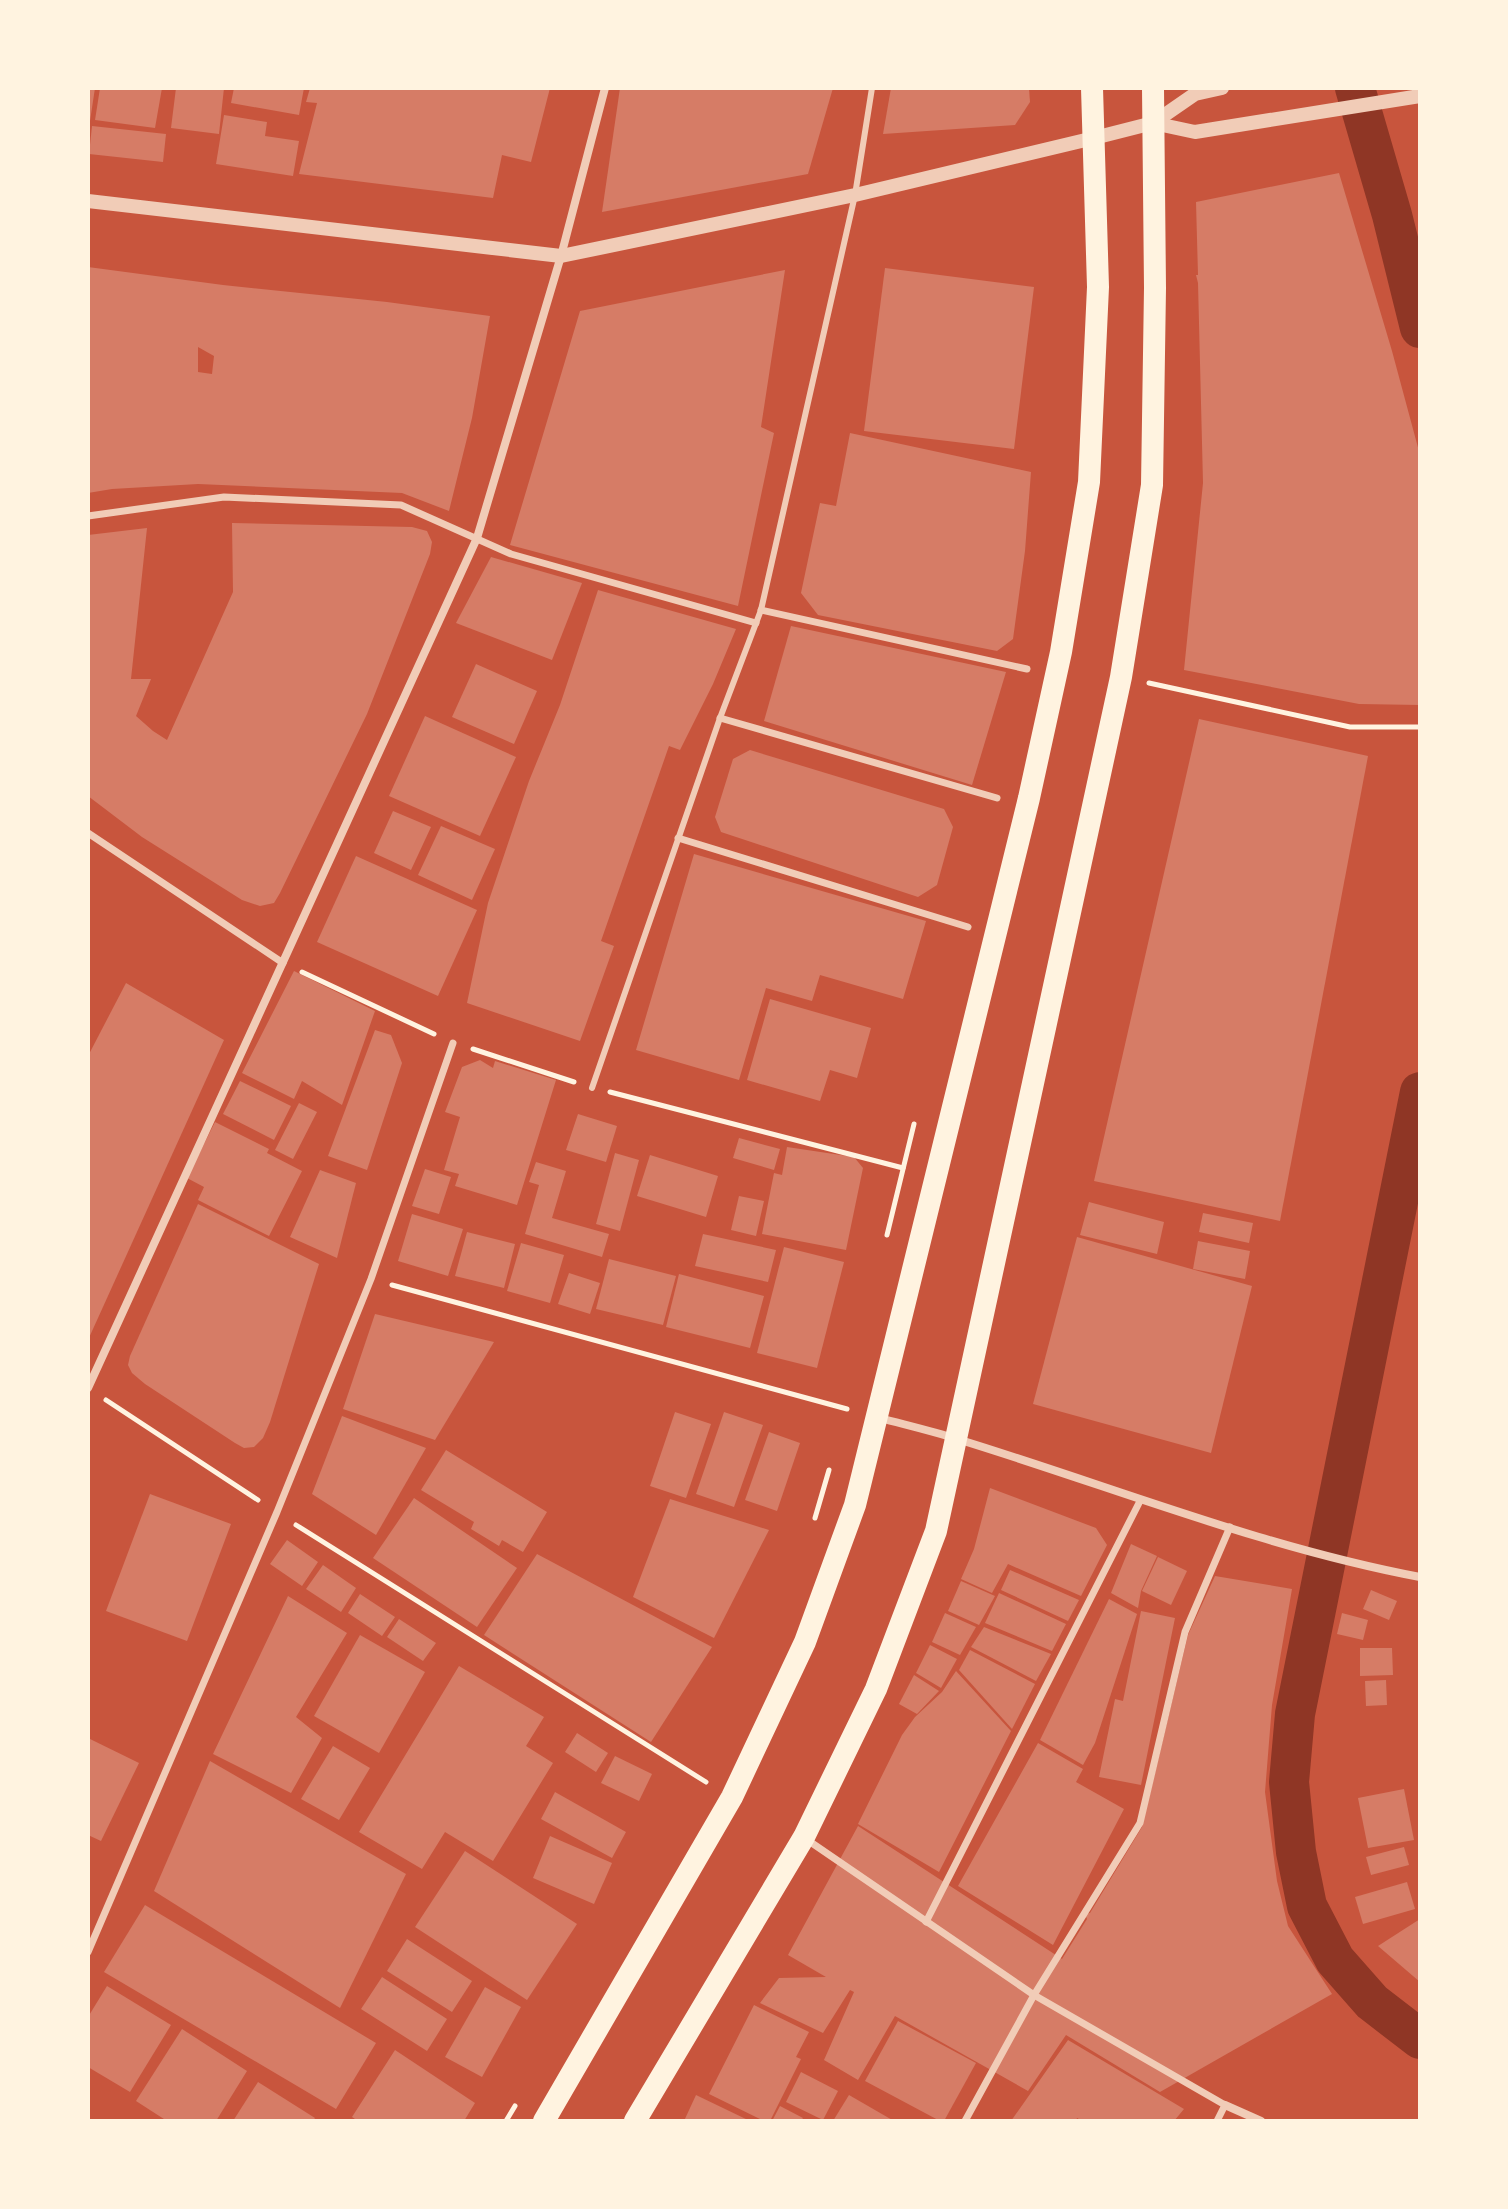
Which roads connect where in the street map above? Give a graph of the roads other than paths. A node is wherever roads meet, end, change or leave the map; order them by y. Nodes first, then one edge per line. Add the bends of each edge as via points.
1 (605, 88) edge
2 (872, 88) edge
3 (1092, 88) edge
4 (1153, 88) edge
5 (1222, 88) edge
6 (1420, 96) edge
7 (1153, 123) junction
8 (1094, 138) junction
9 (855, 195) junction
10 (88, 201) edge
11 (561, 256) junction
12 (88, 516) edge
13 (477, 538) junction
14 (761, 610) junction
15 (756, 623) junction
16 (1027, 669) dead end
17 (720, 718) junction
18 (997, 798) dead end
19 (88, 833) edge
20 (678, 838) junction
21 (968, 927) dead end
22 (283, 963) junction
23 (453, 1043) dead end
24 (592, 1088) dead end
25 (88, 1388) edge
26 (876, 1417) junction
27 (956, 1438) junction
28 (1140, 1501) junction
29 (1230, 1527) junction
30 (1420, 1577) edge
31 (804, 1837) junction
32 (926, 1922) junction
33 (88, 1952) edge
34 (1034, 1995) junction
35 (1225, 2105) junction
36 (544, 2121) edge
37 (635, 2121) edge
38 (965, 2121) edge
39 (1217, 2121) edge
40 (1261, 2121) edge

1 - 11 street
2 - 9 lane
3 - 8 highway
4 - 7 highway
5 - 7 street via 1195,94
6 - 7 street via 1195,132
7 - 8 street
7 - 27 highway via 1152,485 1121,677
8 - 9 street
8 - 26 highway via 1098,287 1089,482 1061,652
9 - 11 street
9 - 14 lane
10 - 11 street
11 - 13 street
12 - 13 street via 224,497 401,505
13 - 15 street via 511,554
13 - 22 street
14 - 15 lane
14 - 16 street
15 - 17 lane
17 - 18 street
17 - 20 lane
19 - 22 street
20 - 21 street
20 - 24 lane
22 - 25 street
23 - 33 street via 371,1279
26 - 27 street
26 - 36 highway via 855,1505 805,1642 732,1797
27 - 28 street
27 - 31 highway via 936,1531 876,1689
28 - 29 street
28 - 32 street
29 - 30 street
29 - 34 street via 1185,1632 1140,1823
31 - 32 street
31 - 37 highway
32 - 34 street
34 - 35 street
34 - 38 street
35 - 39 street
35 - 40 street

